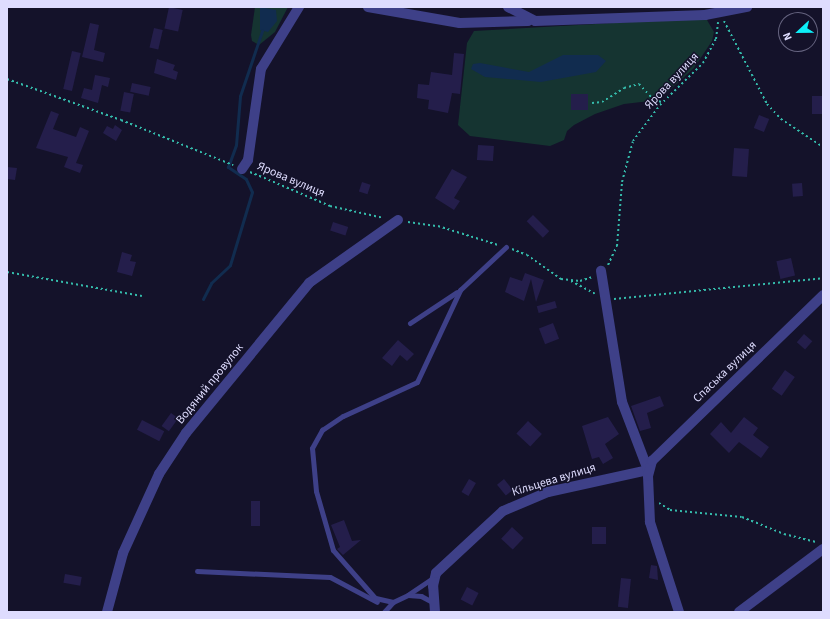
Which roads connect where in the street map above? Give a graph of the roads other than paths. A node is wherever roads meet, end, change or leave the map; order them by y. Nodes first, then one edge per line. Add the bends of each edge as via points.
1 (299, 7) edge
2 (368, 7) edge
3 (508, 7) edge
4 (747, 7) edge
5 (535, 21) junction
6 (239, 167) road end
7 (398, 220) road end
8 (506, 247) road end
9 (601, 271) road end
10 (460, 290) junction
11 (823, 295) edge
12 (410, 323) dead end
13 (648, 470) junction
14 (823, 549) edge
15 (197, 571) dead end
16 (434, 577) junction
17 (408, 595) junction
18 (393, 602) junction
19 (386, 603) junction
20 (435, 608) edge
21 (107, 612) edge
22 (384, 612) edge
23 (679, 612) edge
24 (739, 612) edge

1 - 6 street via 261,69 248,160
2 - 5 street via 460,23
3 - 5 street
4 - 5 street via 705,15
7 - 21 street, Водяний провулок via 309,283 186,433 159,474 123,553
8 - 10 lane
9 - 13 street via 622,402
10 - 12 lane
10 - 19 lane via 417,382 343,416 322,430 312,448 316,491 333,550 360,584 375,598
11 - 13 street, Спаська вулиця via 659,452
13 - 16 street, Кільцева вулиця via 583,483 517,502 493,518 441,566
13 - 23 street via 650,522
14 - 24 street
15 - 19 lane via 330,577 376,602
16 - 17 lane
16 - 20 street
17 - 18 lane
17 - 20 lane via 421,596
18 - 19 lane
18 - 22 lane

